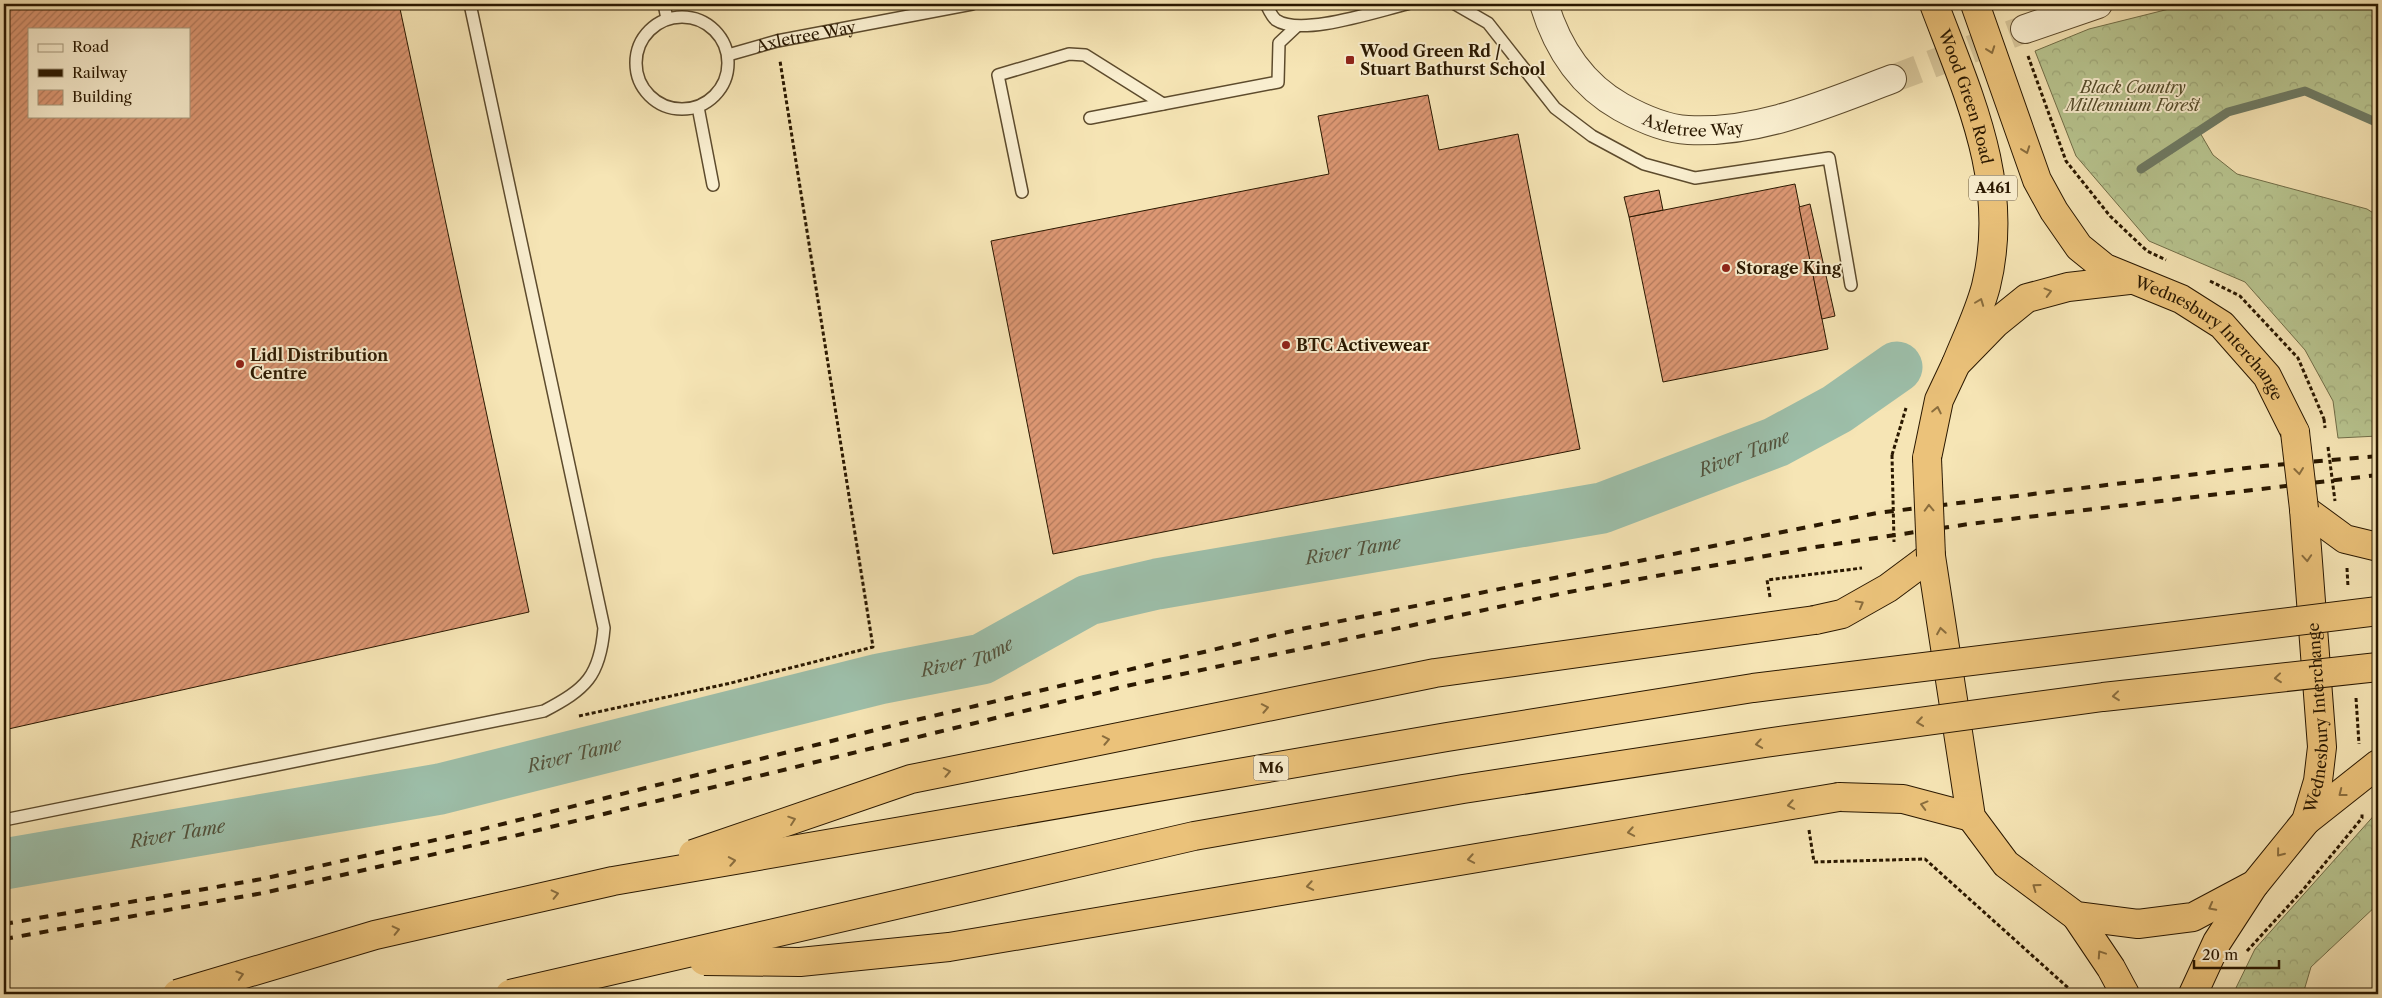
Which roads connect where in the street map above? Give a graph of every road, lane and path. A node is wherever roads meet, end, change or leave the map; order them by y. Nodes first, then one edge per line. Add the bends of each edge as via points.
1 (470, 4) edge
2 (664, 4) edge
3 (972, 4) edge
4 (1266, 4) edge
5 (1407, 4) edge
6 (1455, 4) edge
7 (1544, 4) edge
8 (1975, 4) edge
9 (2098, 4) edge
10 (1934, 7) edge
11 (667, 19) junction
12 (1296, 27) junction
13 (2026, 39) joint
14 (728, 55) junction
15 (1892, 78) tunnel mouth
16 (1163, 104) junction
17 (698, 107) junction
18 (1090, 118) dead end
19 (712, 185) dead end
20 (1022, 192) dead end
21 (2172, 263) dead end
22 (2206, 279) dead end
23 (2129, 280) junction
24 (1851, 285) dead end
25 (1956, 364) junction
26 (1892, 455) dead end
27 (2335, 501) dead end
28 (2304, 509) junction
29 (2378, 548) edge
30 (1894, 550) dead end
31 (1931, 556) junction
32 (1863, 568) dead end
33 (1767, 580) dead end
34 (2378, 611) edge
35 (2378, 667) edge
36 (2378, 764) edge
37 (1971, 817) junction
38 (4, 820) edge
39 (2306, 821) junction
40 (1814, 862) dead end
41 (613, 881) junction
42 (2255, 884) junction
43 (2076, 916) junction
44 (663, 960) junction
45 (177, 994) edge
46 (510, 994) edge
47 (2075, 994) edge
48 (2125, 994) edge
49 (2193, 994) edge

1 - 38 lane via 604,628 602,654 590,676 574,695 544,711
2 - 11 lane
3 - 14 lane, Axletree Way via 776,42
4 - 12 lane via 1275,20
5 - 12 lane via 1314,26
6 - 24 lane via 1488,23 1555,108 1592,136 1644,164 1695,178 1829,158
7 - 15 street, Axletree Way via 1561,49 1584,80 1612,102 1658,124 1677,128 1724,129 1767,121 1813,108
8 -> 23 highway, A461 via 2037,180 2054,211 2079,247 2105,268
9 - 13 street
25 -> 10 highway, Wood Green Road / A461 via 1985,287 1993,246 1994,192 1988,155
11 - 14 lane via 683,16 712,28
11 - 17 lane via 654,26 640,43 635,64 637,79 655,102 684,110
12 - 16 lane via 1279,43 1278,82
13 - 21 path via 2066,161 2116,222 2147,251
14 - 17 lane via 728,71 722,86 712,99
16 - 18 lane
16 - 20 lane via 1085,55 1069,54 998,75
17 - 19 lane
22 - 27 path, bridge via 2240,296 2298,358 2324,419
25 -> 23 highway, Wednesbury Interchange via 1996,323 2027,298 2068,287
23 -> 28 highway, Wednesbury Interchange, bridge via 2181,299 2222,326 2268,376 2295,432
31 -> 25 highway, Wednesbury Interchange, bridge via 1927,458 1939,400
26 - 30 path, bridge
28 - 29 highway via 2345,538
28 -> 39 highway, Wednesbury Interchange via 2322,747 2318,781
37 -> 31 highway, Wednesbury Interchange
41 -> 31 highway, bridge via 911,779 1435,674 1842,614 1888,588
32 - 33 path
41 -> 34 highway, M6, bridge via 1752,688
35 -> 44 highway, bridge via 2103,697 1765,743 1463,789 1194,836
36 -> 39 highway
43 -> 37 highway, Wednesbury Interchange via 2006,864
37 -> 44 highway, bridge via 1903,799 1839,797 949,947 800,962
39 -> 42 highway, Wednesbury Interchange
40 - 47 path via 1925,859
45 -> 41 highway, M6, bridge via 375,934
42 -> 43 highway, Wednesbury Interchange via 2193,917 2138,924
42 - 49 highway via 2217,942
48 -> 43 highway
44 - 46 highway, bridge

